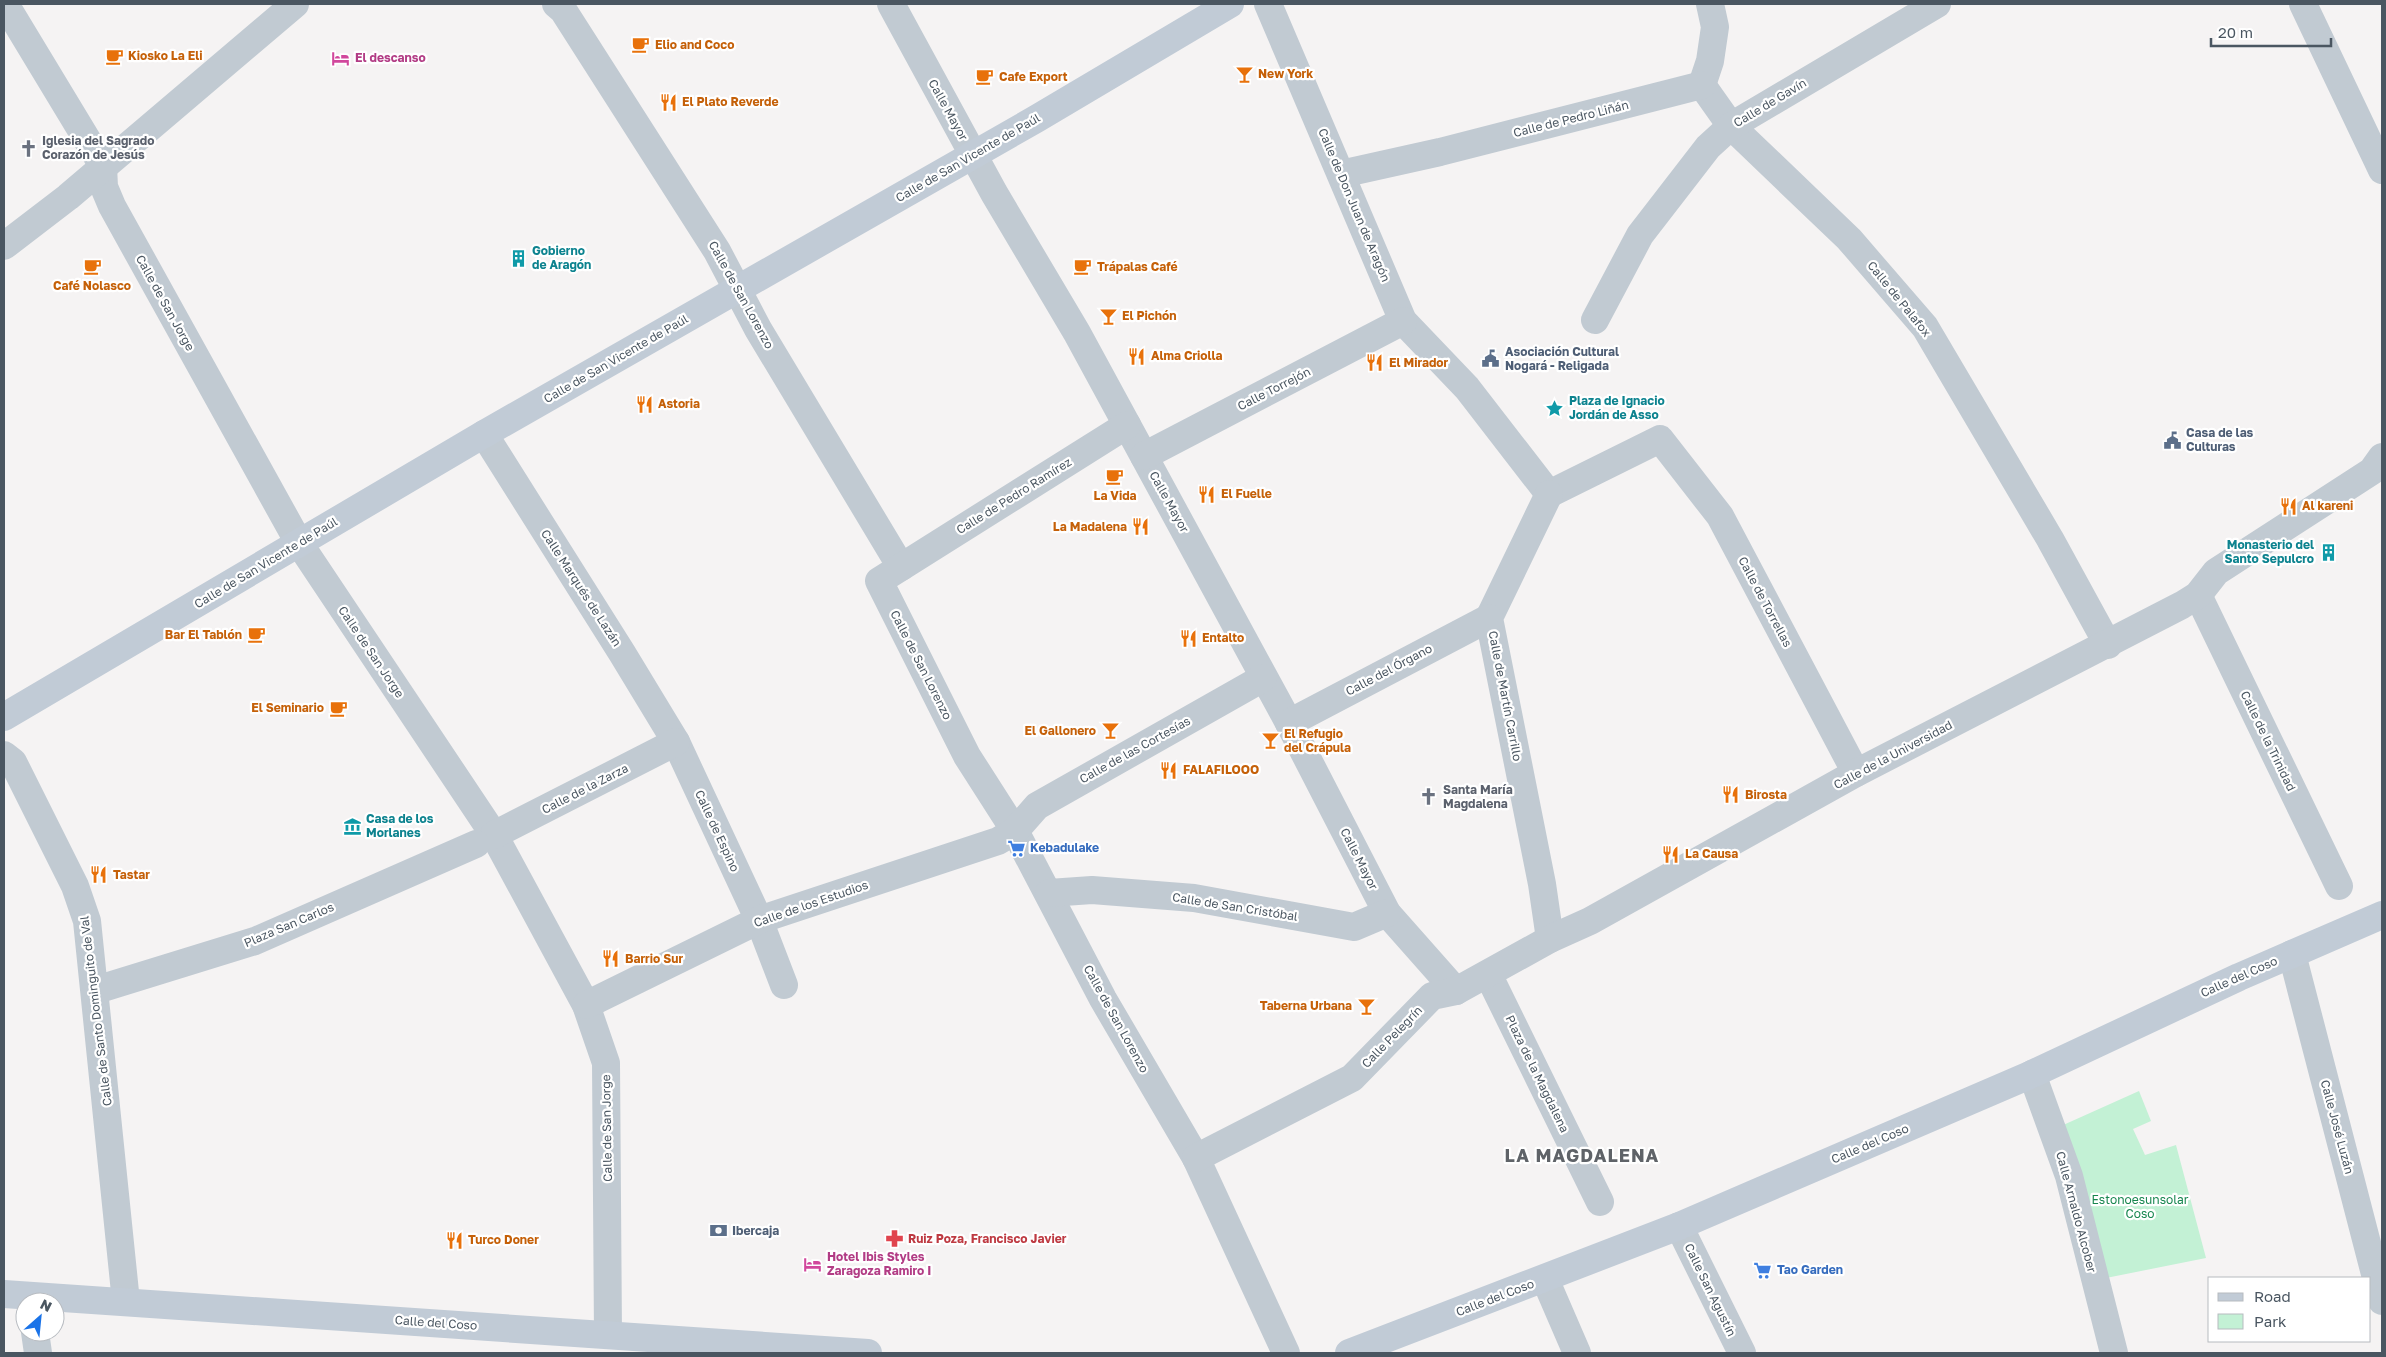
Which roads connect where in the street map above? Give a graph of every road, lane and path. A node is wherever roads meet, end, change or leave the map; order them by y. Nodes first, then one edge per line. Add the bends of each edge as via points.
1 (6, 4) edge
2 (295, 4) edge
3 (556, 4) edge
4 (891, 4) edge
5 (1230, 4) edge
6 (1268, 4) edge
7 (1710, 4) edge
8 (1937, 4) edge
9 (2303, 4) edge
10 (1702, 85) junction
11 (1731, 126) junction
12 (973, 155) junction
13 (103, 166) junction
14 (2382, 170) edge
15 (1341, 174) junction
16 (4, 246) edge
17 (737, 289) junction
18 (1595, 320) dead end
19 (1403, 321) junction
20 (1127, 424) junction
21 (484, 434) junction
22 (1144, 456) junction
23 (2382, 457) edge
24 (1549, 494) junction
25 (299, 544) junction
26 (901, 567) junction
27 (2198, 595) junction
28 (1489, 618) junction
29 (2108, 644) junction
30 (1263, 678) junction
31 (4, 717) edge
32 (1289, 723) junction
33 (676, 742) junction
34 (4, 755) edge
35 (1856, 774) junction
36 (1015, 831) junction
37 (485, 839) junction
38 (2339, 886) dead end
39 (1048, 893) junction
40 (1387, 913) junction
41 (2382, 915) edge
42 (759, 920) junction
43 (1590, 921) joint
44 (1550, 939) junction
45 (2292, 954) junction
46 (1488, 974) junction
47 (784, 985) dead end
48 (96, 990) junction
49 (1456, 991) junction
50 (586, 1005) junction
51 (2032, 1074) junction
52 (1196, 1158) junction
53 (1600, 1202) dead end
54 (1679, 1226) junction
55 (1545, 1279) junction
56 (65, 1299) edge
57 (2382, 1301) edge
58 (126, 1302) junction
59 (608, 1334) junction
60 (683, 1347) edge
61 (868, 1353) edge
62 (1286, 1353) edge
63 (1349, 1353) edge
64 (1577, 1353) edge
65 (1742, 1353) edge
66 (2114, 1353) edge

1 - 13 street, Calle de San Jorge
2 - 13 street
3 - 17 street, Calle de San Lorenzo via 563,10 712,243
4 - 12 street, Calle Mayor
5 - 12 street, Calle de San Vicente de Paúl
6 - 15 street, Calle de Don Juan de Aragón
7 - 10 street via 1715,27
8 - 11 street, Calle de Gavín
9 - 14 street
10 - 11 street, Calle de Palafox
10 - 15 street, Calle de Pedro Liñán
11 - 18 street, Calle de Gavín via 1708,147 1640,235
11 - 29 street, Calle de Palafox via 1849,238 1925,327 2050,538
12 - 17 street, Calle de San Vicente de Paúl
12 - 20 street, Calle Mayor
13 - 16 street
13 - 25 street, Calle de San Jorge via 104,187 112,206
15 - 19 street, Calle de Don Juan de Aragón
17 - 21 street, Calle de San Vicente de Paúl
17 - 26 street, Calle de San Lorenzo
19 - 22 street, Calle Torrejón
19 - 24 street, Calle de Don Juan de Aragón via 1467,388
20 - 22 street, Calle Mayor
20 - 26 street, Calle de Pedro Ramírez
21 - 25 street, Calle de San Vicente de Paúl
21 - 33 street, Calle Marqués de Lazán
22 - 30 street, Calle Mayor
23 - 27 street via 2372,471 2216,572
24 - 28 street, Calle de Martín Carrillo
24 - 35 street, Calle de Torrellas via 1660,439 1720,516
25 - 31 street, Calle de San Vicente de Paúl
25 - 37 street, Calle de San Jorge
26 - 36 street, Calle de San Lorenzo via 879,581 967,756
27 - 29 street, Calle de la Universidad
27 - 38 street, Calle de la Trinidad
28 - 32 street, Calle del Órgano
28 - 44 street, Calle de Martín Carrillo
29 - 35 street, Calle de la Universidad
30 - 32 street, Calle Mayor
30 - 36 street, Calle de las Cortesías via 1037,806
32 - 40 street, Calle Mayor
33 - 37 street, Calle de la Zarza
33 - 42 street, Calle de Espino
34 - 48 street, Calle de Santo Dominguito de Val via 12,762 81,901 87,921
35 - 43 street, Calle de la Universidad
36 - 39 street, Calle de San Lorenzo
36 - 42 street, Calle de los Estudios via 998,841
37 - 48 street, Plaza San Carlos via 255,941
37 - 50 street, Calle de San Jorge
39 - 40 street, Calle de San Cristóbal via 1092,890 1194,898 1354,927
39 - 52 street, Calle de San Lorenzo via 1103,999
40 - 49 street, Calle Mayor
41 - 45 street, Calle del Coso
42 - 47 street, Calle de Espino
42 - 50 street, Calle de los Estudios
43 - 44 street, Calle Pelegrín
44 - 46 street, Calle Pelegrín
45 - 51 street, Calle del Coso
45 - 57 street, Calle José Luzán
46 - 49 street, Calle Pelegrín
46 - 53 street, Plaza de la Magdalena
48 - 58 street, Calle de Santo Dominguito de Val
49 - 52 street, Calle Pelegrín via 1432,996 1352,1078
50 - 59 street, Calle de San Jorge via 606,1063
51 - 54 street, Calle del Coso
51 - 66 street, Calle Arnaldo Alcober via 2069,1176
52 - 62 street, Calle de San Lorenzo
54 - 55 street, Calle del Coso
54 - 65 street, Calle San Agustín
55 - 63 street, Calle del Coso
55 - 64 street
56 - 58 street, Calle del Coso
58 - 59 street, Calle del Coso
59 - 60 street, Calle del Coso
60 - 61 street, Calle del Coso

